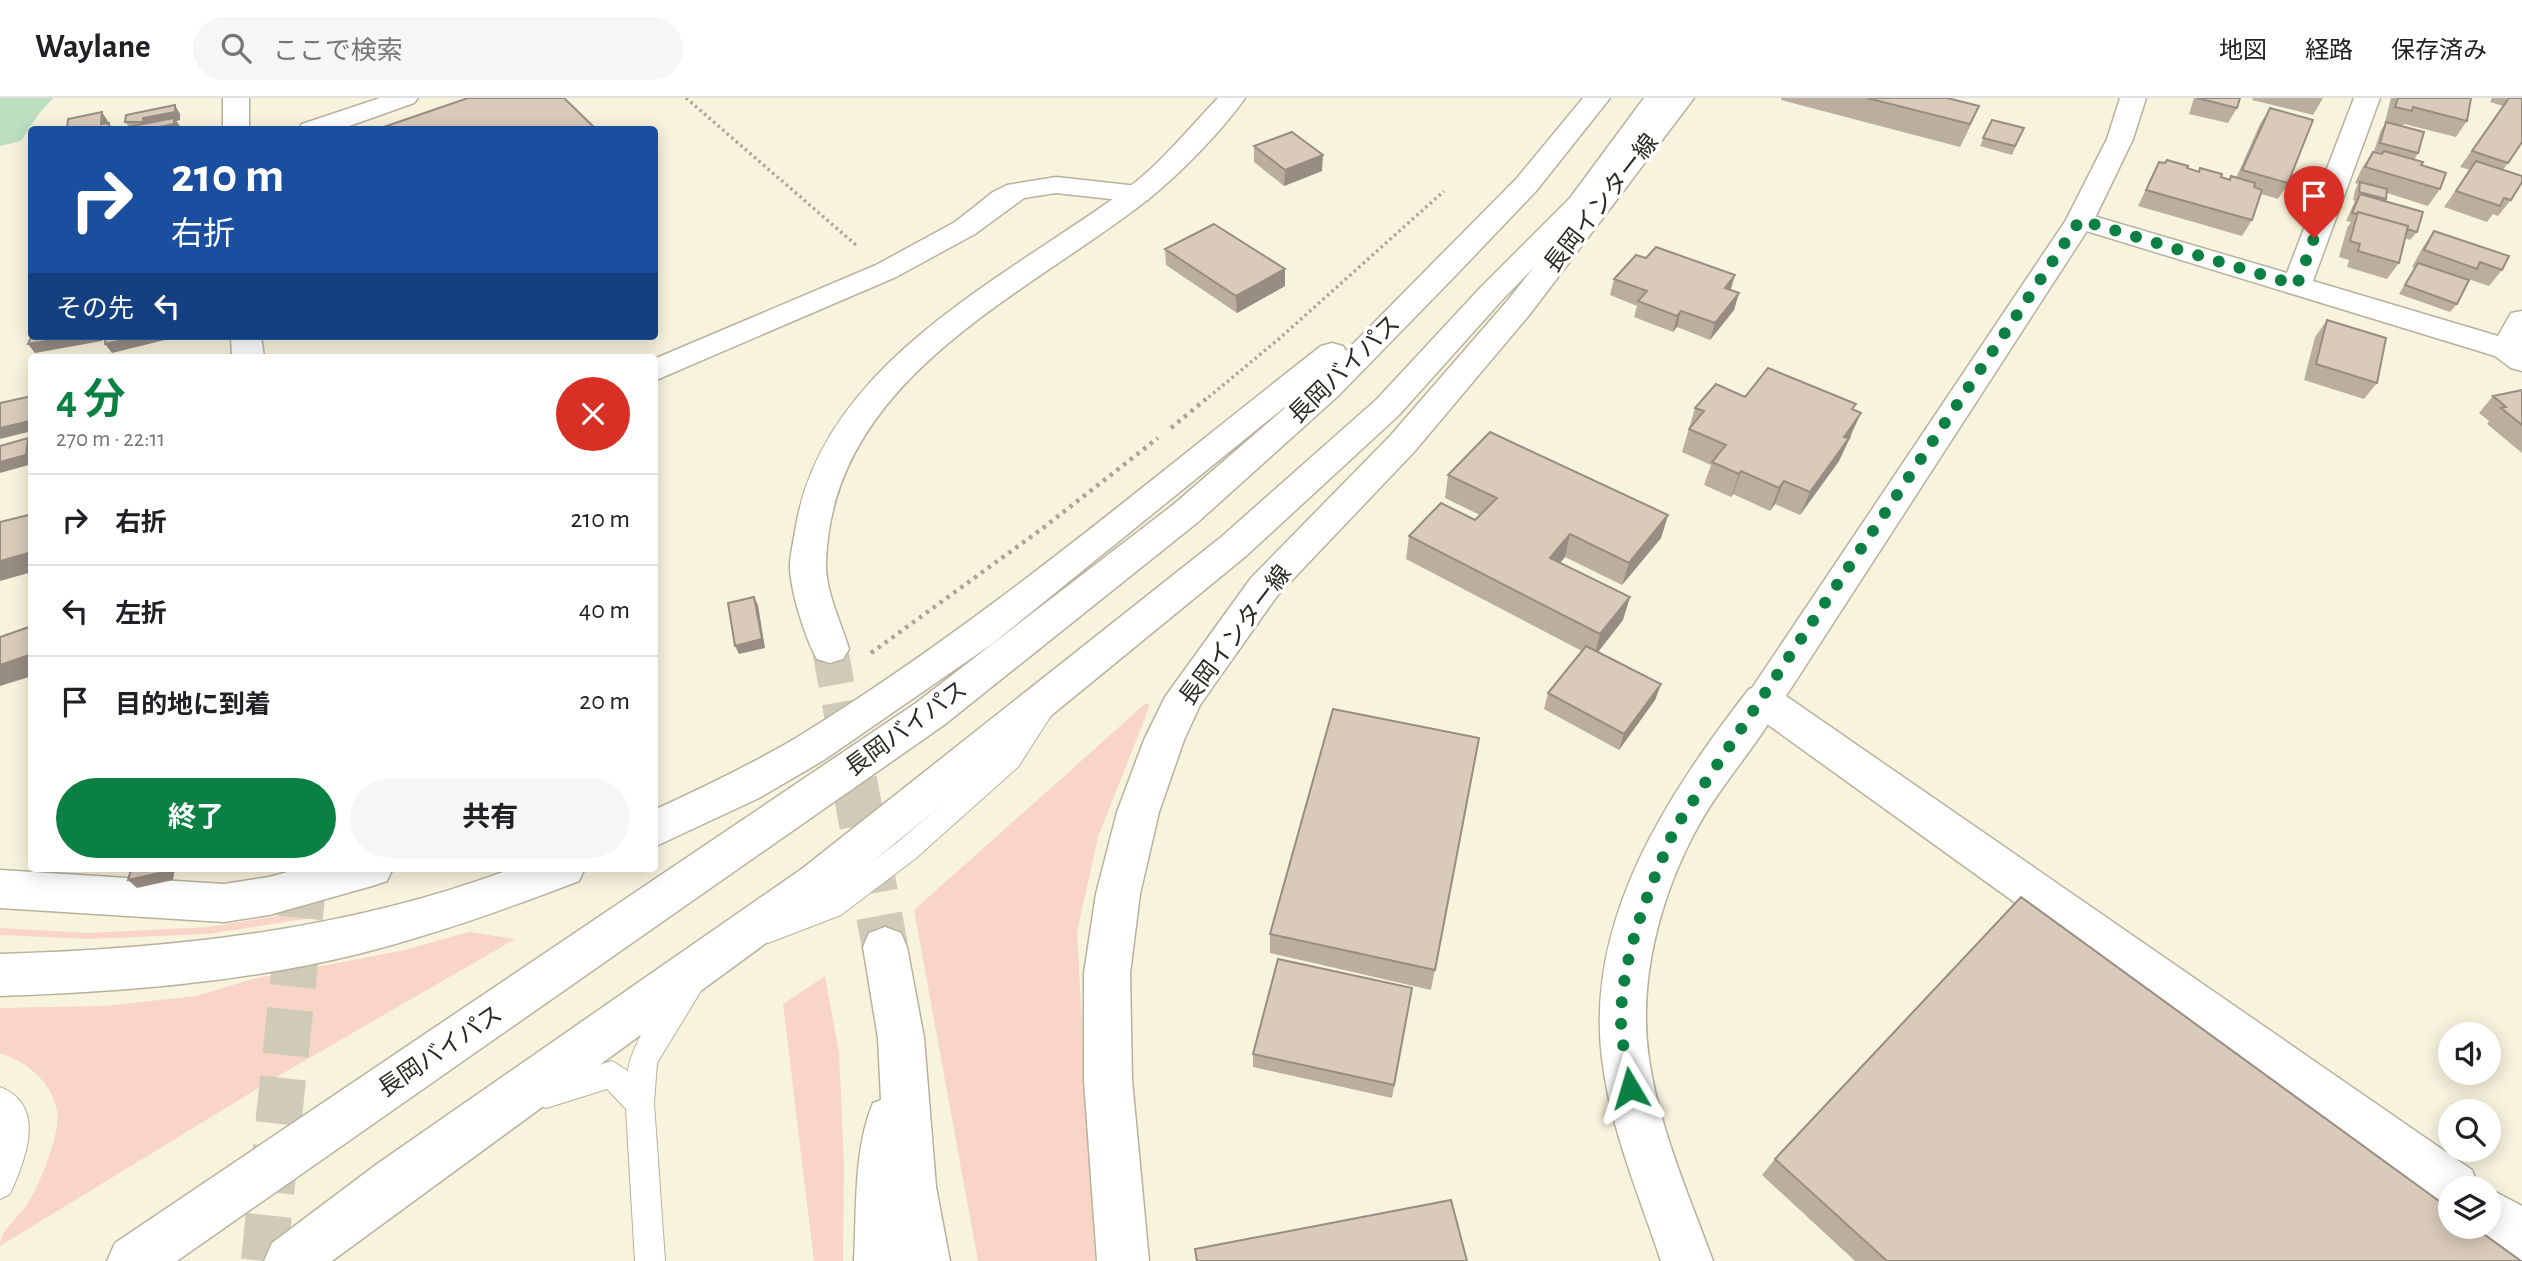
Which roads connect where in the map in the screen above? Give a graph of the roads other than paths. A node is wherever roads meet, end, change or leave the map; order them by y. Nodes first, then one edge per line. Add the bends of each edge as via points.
1 (236, 98) edge
2 (405, 98) edge
3 (1231, 98) edge
4 (1598, 98) edge
5 (1657, 98) edge
6 (1681, 98) edge
7 (2133, 98) edge
8 (2367, 98) edge
9 (236, 126) edge
10 (323, 126) edge
11 (1138, 194) junction
12 (2080, 220) junction
13 (1448, 267) junction
14 (2297, 285) junction
15 (2522, 320) edge
16 (2514, 355) edge
17 (658, 369) edge
18 (830, 649) tunnel mouth
19 (1763, 700) junction
20 (658, 828) edge
21 (357, 872) edge
22 (553, 872) edge
23 (0, 889) edge
24 (729, 946) junction
25 (885, 947) tunnel mouth
26 (0, 975) edge
27 (901, 1038) junction
28 (0, 1101) edge
29 (640, 1103) junction
30 (488, 1116) junction
31 (2438, 1177) edge
32 (395, 1182) junction
33 (0, 1184) edge
34 (2501, 1222) edge
35 (2522, 1237) edge
36 (133, 1261) edge
37 (289, 1261) edge
38 (326, 1261) edge
39 (650, 1261) edge
40 (880, 1261) edge
41 (924, 1261) edge
42 (1123, 1261) edge
43 (1686, 1261) edge

1 - 9 main road
2 - 10 main road
3 - 11 main road
4 - 13 main road, 長岡バイパス via 1527,184
5 - 24 main road via 1580,204 1388,407 1233,547 1051,696
6 - 42 main road, 長岡インター線 via 1519,307 1402,444 1264,587 1184,697 1138,812 1118,894 1107,973 1108,1080
7 - 12 main road via 2120,139
8 - 14 main road
11 - 17 main road via 1056,185 1017,191 965,228 886,271
11 - 18 main road via 980,301 893,377 862,412 835,456 817,504 807,564
12 - 14 main road
12 - 19 main road
13 - 20 main road via 1307,372 979,634 810,749
13 - 36 main road, 長岡バイパス via 1327,389 1186,513 930,714
14 - 16 main road
15 - 16 main road
19 - 31 main road
19 - 43 main road via 1675,828 1643,908 1621,1014 1630,1088
21 - 23 main road via 224,903
22 - 26 main road via 473,902 325,944 164,967
24 - 29 lane via 679,999 643,1060
24 - 30 main road
25 - 27 main road
27 - 40 main road via 883,1170
27 - 41 main road via 911,1187
28 - 33 lane via 8,1107 17,1132
29 - 30 lane via 612,1074
29 - 39 lane
30 - 32 main road
32 - 37 main road
32 - 38 main road
34 - 35 main road

